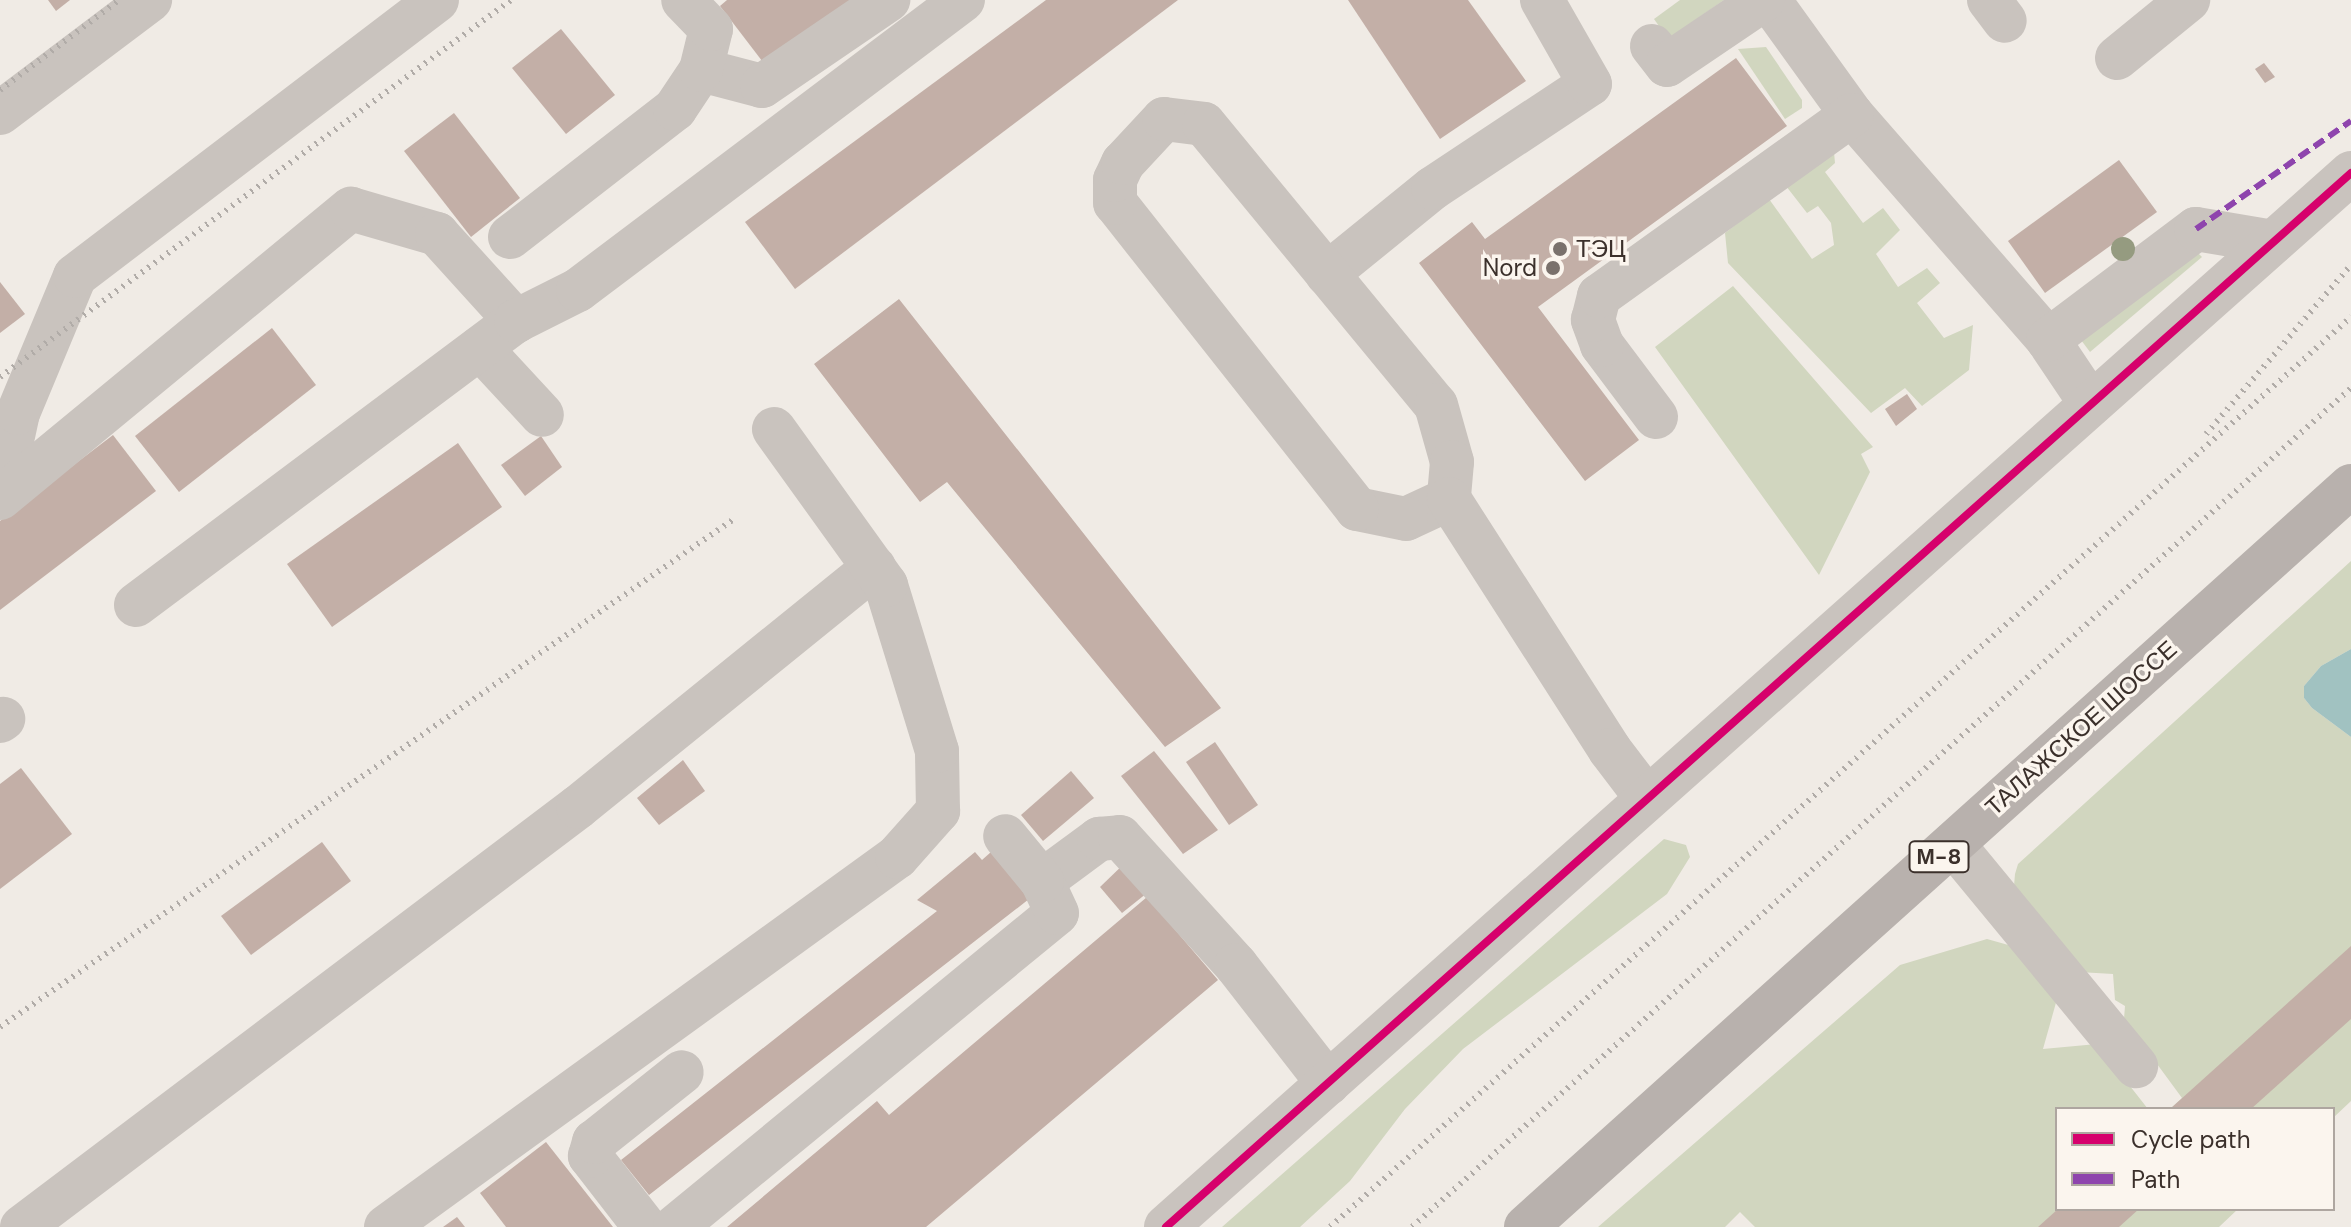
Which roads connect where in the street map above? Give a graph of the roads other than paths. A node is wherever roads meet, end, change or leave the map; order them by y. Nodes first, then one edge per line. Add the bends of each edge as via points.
1 (150, 0) edge
2 (437, 0) edge
3 (683, 0) edge
4 (888, 0) edge
5 (963, 0) edge
6 (1542, 0) edge
7 (1763, 0) edge
8 (1769, 0) edge
9 (2188, 0) edge
10 (1652, 46) dead end
11 (2117, 58) dead end
12 (701, 70) junction
13 (0, 113) edge
14 (1852, 115) junction
15 (2351, 173) edge
16 (510, 237) dead end
17 (2273, 242) junction
18 (1327, 274) junction
19 (516, 321) junction
20 (2048, 340) junction
21 (480, 348) junction
22 (2091, 404) junction
23 (542, 415) dead end
24 (1656, 417) dead end
25 (774, 429) dead end
26 (2351, 486) edge
27 (0, 497) edge
28 (1449, 499) junction
29 (874, 567) junction
30 (136, 605) dead end
31 (1645, 796) junction
32 (1005, 836) dead end
33 (1953, 844) junction
34 (1042, 881) junction
35 (2136, 1066) dead end
36 (682, 1072) dead end
37 (1328, 1083) junction
38 (22, 1227) edge
39 (386, 1227) edge
40 (645, 1227) edge
41 (675, 1227) edge
42 (1166, 1227) edge
43 (1526, 1227) edge

1 - 13 street
2 - 27 street via 75,276 18,413
3 - 12 street via 711,29
4 - 12 street via 762,86
5 - 19 street via 578,290
6 - 18 street via 1590,84 1433,188
7 - 10 street via 1667,65
8 - 14 street
9 - 11 street
12 - 16 street via 675,109
14 - 20 street
14 - 24 street via 1599,296 1593,320 1602,345
15 - 17 street
17 - 20 street via 2196,229
17 - 22 street
18 - 28 street via 1436,405 1452,462
18 - 28 street via 1204,124 1164,119 1115,180 1115,203 1357,509 1406,519
19 - 21 street
19 - 27 street via 437,234 351,209
20 - 22 street
21 - 23 street
21 - 30 street
22 - 31 street
25 - 29 street
26 - 33 main road, ТАЛАЖСКОЕ ШОССЕ / М-8
28 - 31 street
29 - 38 street via 578,807
29 - 39 street via 886,585 937,751 938,811 897,857
31 - 37 street
32 - 34 street
33 - 35 street
33 - 43 main road, ТАЛАЖСКОЕ ШОССЕ / М-8
34 - 37 street via 1099,839 1120,837 1236,965
34 - 41 street via 1057,903 1050,921
36 - 40 street via 594,1142 590,1156
37 - 42 street

